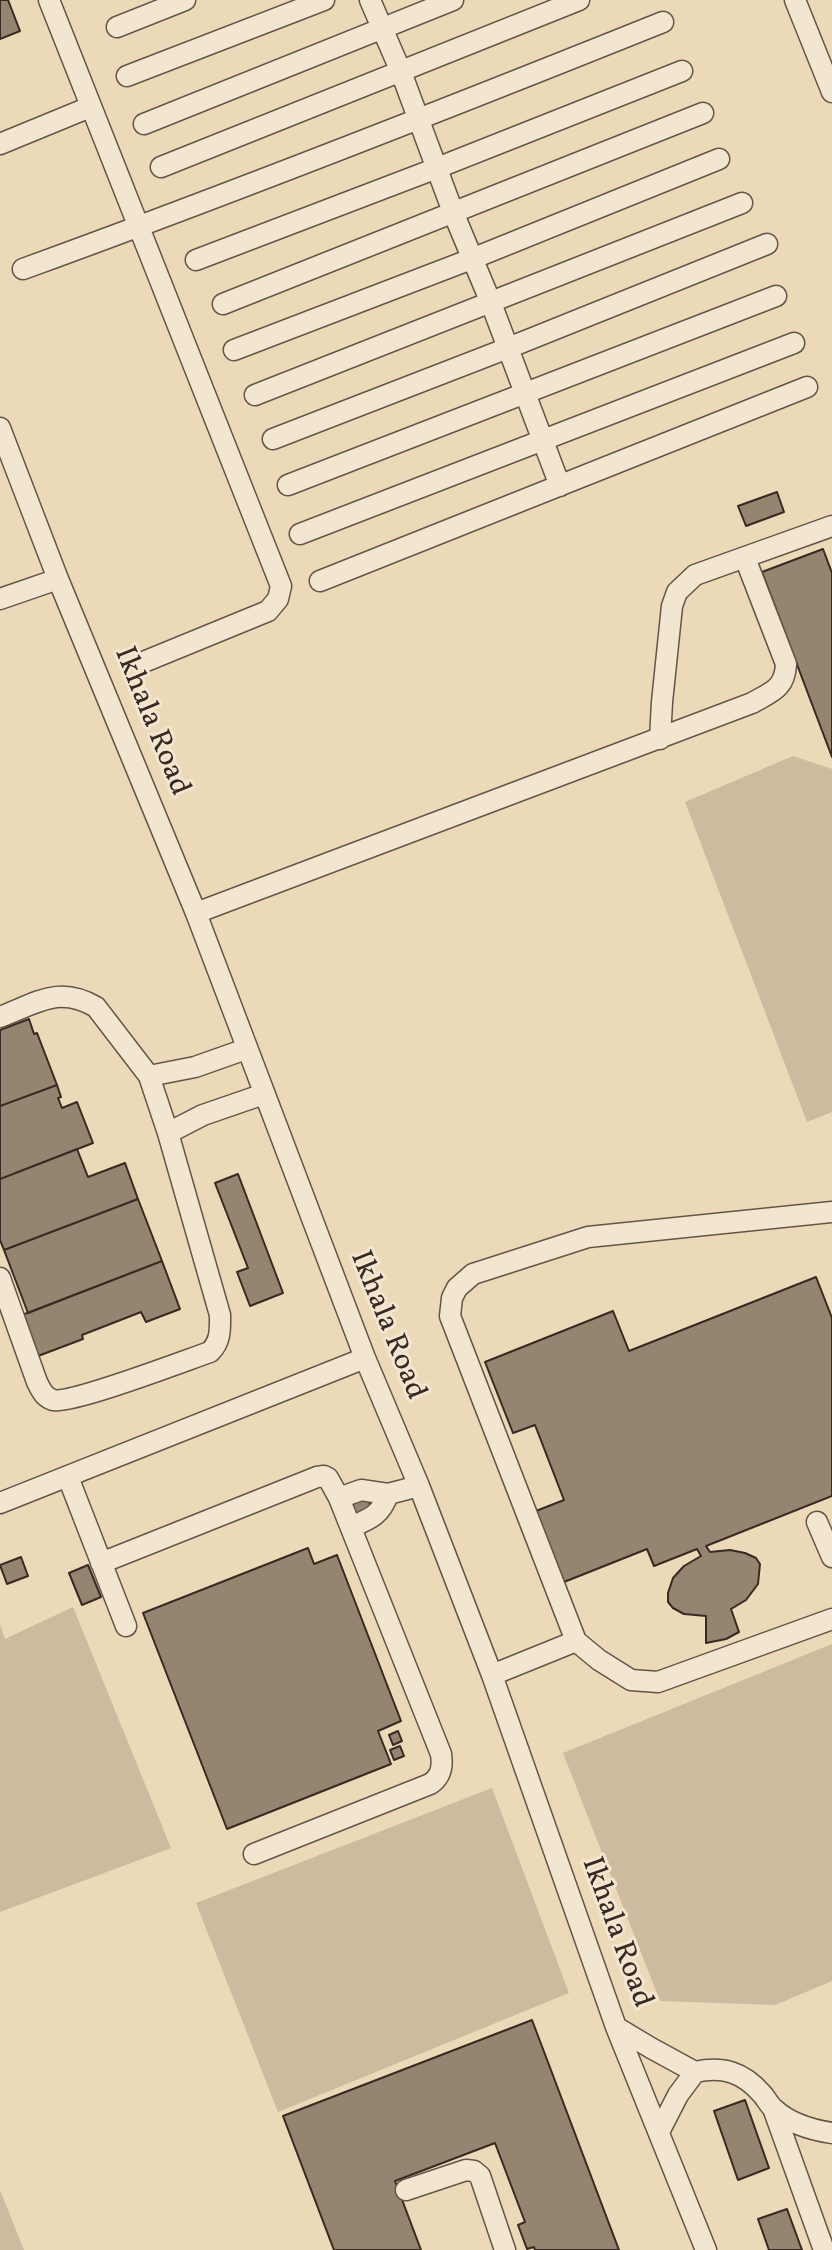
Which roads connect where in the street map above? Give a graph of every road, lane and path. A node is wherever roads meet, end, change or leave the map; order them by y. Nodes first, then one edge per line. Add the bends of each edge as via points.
1 (49, 0) edge
2 (185, 0) edge
3 (324, 0) edge
4 (370, 0) edge
5 (453, 0) edge
6 (579, 0) edge
7 (795, 0) edge
8 (663, 22) dead end
9 (117, 27) dead end
10 (383, 29) junction
11 (682, 71) dead end
12 (401, 72) junction
13 (127, 76) dead end
14 (832, 92) edge
15 (90, 107) junction
16 (703, 113) dead end
17 (420, 119) junction
18 (144, 124) dead end
19 (0, 144) edge
20 (719, 159) dead end
21 (161, 167) dead end
22 (437, 168) junction
23 (742, 203) dead end
24 (453, 212) junction
25 (139, 227) junction
26 (767, 244) dead end
27 (474, 258) junction
28 (196, 260) dead end
29 (23, 269) dead end
30 (776, 296) dead end
31 (491, 303) junction
32 (223, 304) dead end
33 (794, 343) dead end
34 (508, 348) junction
35 (234, 350) dead end
36 (807, 387) dead end
37 (526, 392) junction
38 (255, 395) dead end
39 (0, 428) edge
40 (273, 439) dead end
41 (543, 442) junction
42 (288, 485) dead end
43 (560, 486) junction
44 (832, 526) edge
45 (300, 534) dead end
46 (745, 558) junction
47 (58, 579) junction
48 (320, 581) dead end
49 (0, 599) edge
50 (146, 661) dead end
51 (660, 739) junction
52 (196, 913) junction
53 (0, 1017) edge
54 (246, 1049) junction
55 (149, 1076) junction
56 (264, 1094) junction
57 (168, 1133) junction
58 (832, 1212) edge
59 (0, 1278) edge
60 (365, 1358) junction
61 (68, 1477) junction
62 (419, 1486) junction
63 (388, 1494) junction
64 (339, 1498) junction
65 (0, 1503) edge
66 (817, 1522) dead end
67 (351, 1527) junction
68 (832, 1557) edge
69 (101, 1563) junction
70 (832, 1619) edge
71 (126, 1626) dead end
72 (576, 1641) junction
73 (492, 1675) junction
74 (254, 1854) dead end
75 (616, 2027) junction
76 (695, 2072) junction
77 (773, 2108) junction
78 (659, 2132) junction
79 (832, 2133) edge
80 (406, 2190) dead end
81 (505, 2250) edge
82 (706, 2250) edge
83 (824, 2250) edge

1 - 15 street
2 - 9 street
3 - 13 street
4 - 10 street
5 - 10 street
6 - 12 street
7 - 14 street
8 - 17 street
10 - 12 street
10 - 18 street
11 - 22 street
12 - 17 street
12 - 21 street
15 - 19 street
15 - 25 street
16 - 24 street
17 - 22 street
17 - 25 street
20 - 27 street
22 - 24 street
22 - 28 street
23 - 31 street
24 - 27 street
24 - 32 street
25 - 29 street
25 - 50 street via 281,586 268,611
26 - 34 street
27 - 31 street
27 - 35 street
30 - 37 street
31 - 34 street
31 - 38 street
33 - 41 street
34 - 37 street
34 - 40 street
36 - 43 street
37 - 41 street
37 - 42 street
39 - 47 street, Ikhala Road
41 - 43 street
41 - 45 street
43 - 48 street
44 - 46 street
46 - 51 street via 695,575 677,592
46 - 51 street via 786,664 780,687
47 - 49 street
47 - 52 street, Ikhala Road
51 - 52 street
52 - 54 street, Ikhala Road
53 - 55 street via 56,996 84,1000 96,1007
54 - 55 street
54 - 56 street, Ikhala Road
55 - 57 street
56 - 57 street
56 - 60 street, Ikhala Road
57 - 59 street via 220,1315 220,1336 210,1352 73,1398 48,1398 37,1382
58 - 72 street via 588,1237 473,1274 457,1288 450,1316
60 - 61 street
60 - 62 street, Ikhala Road
61 - 65 street
61 - 69 street
62 - 63 street
62 - 73 street, Ikhala Road
63 - 64 street via 361,1490
63 - 67 street via 373,1518
64 - 67 street
64 - 69 street via 328,1478 317,1477
66 - 68 street
67 - 74 street via 441,1754 441,1772 430,1784
69 - 71 street
70 - 72 street via 658,1682 631,1680
72 - 73 street
73 - 75 street, Ikhala Road
75 - 76 street
75 - 78 street, Ikhala Road
76 - 77 street via 733,2071 751,2081
76 - 78 street
77 - 79 street via 806,2127
77 - 83 street
78 - 82 street, Ikhala Road
80 - 81 street via 474,2171

